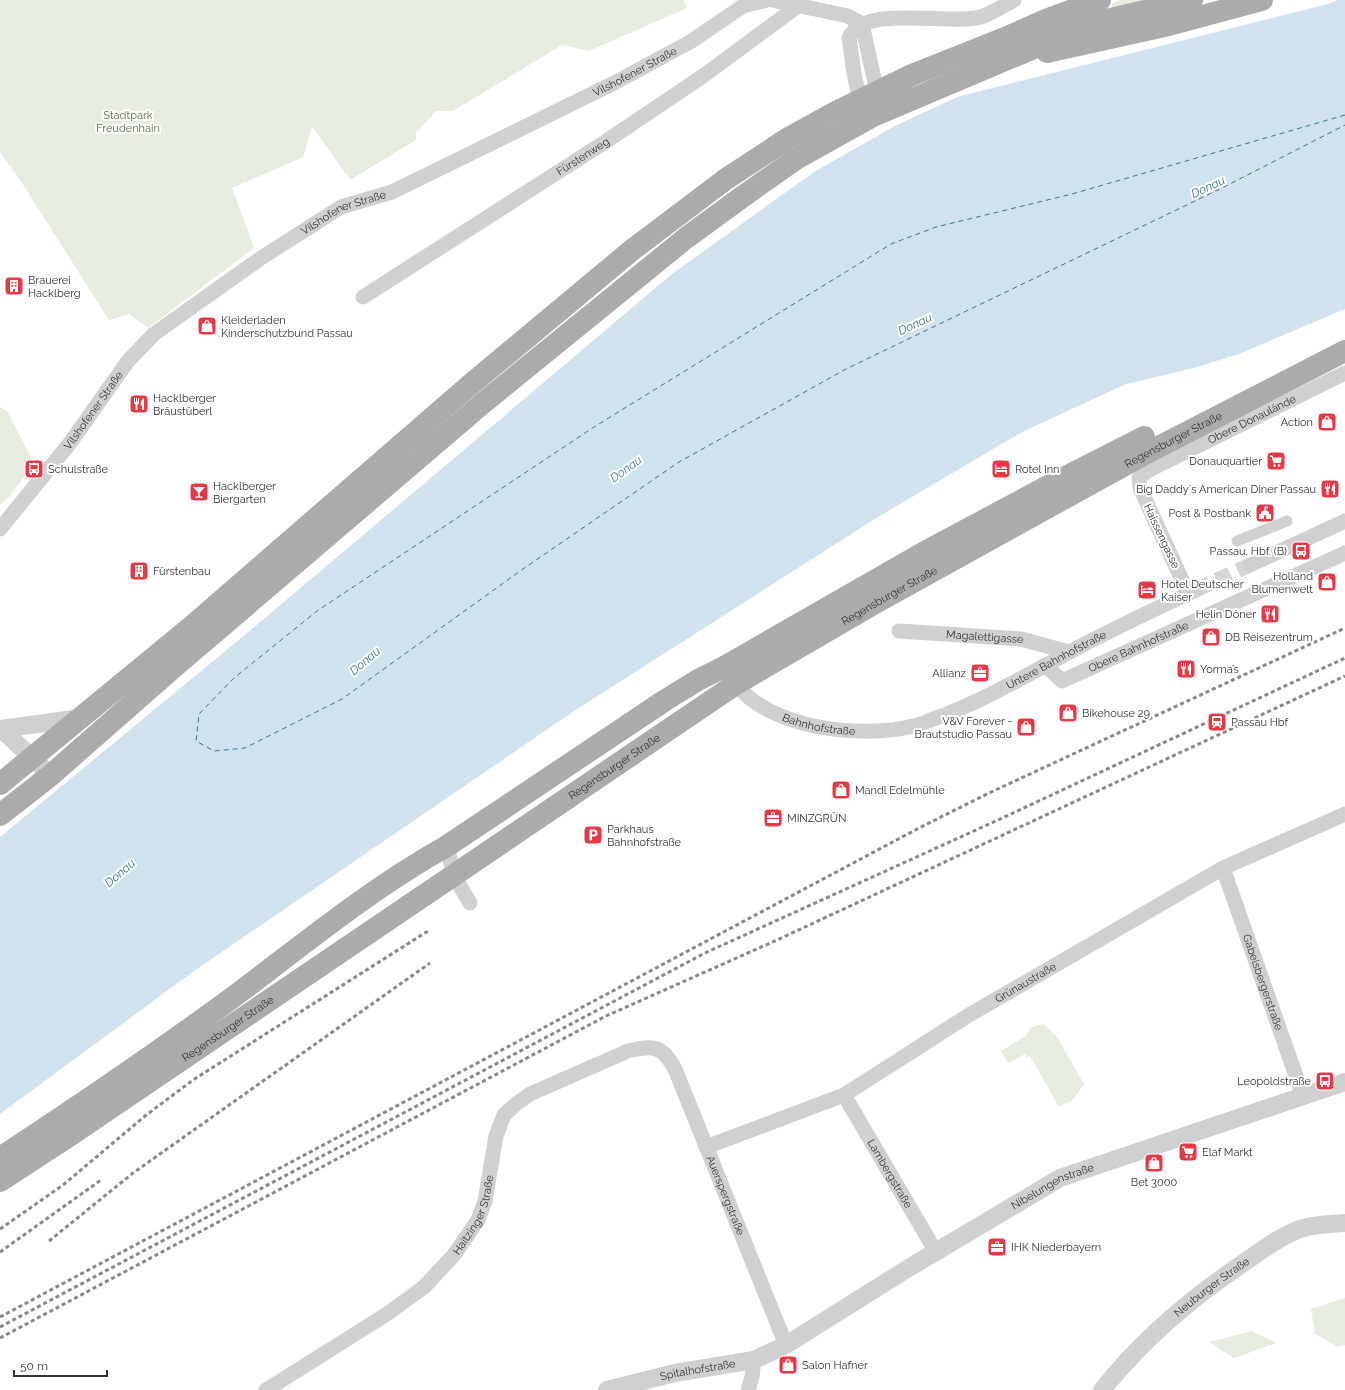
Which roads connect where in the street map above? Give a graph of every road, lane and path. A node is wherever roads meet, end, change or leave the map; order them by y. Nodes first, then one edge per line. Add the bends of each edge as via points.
1 (767, 0) edge
2 (772, 0) edge
3 (1014, 0) edge
4 (1100, 0) edge
5 (1192, 0) edge
6 (1262, 0) edge
7 (798, 6) junction
8 (862, 24) junction
9 (1007, 48) junction
10 (871, 102) junction
11 (363, 297) dead end
12 (1345, 335) edge
13 (1345, 351) edge
14 (1345, 373) edge
15 (1200, 417) junction
16 (1139, 478) joint
17 (1287, 521) dead end
18 (1345, 521) edge
19 (0, 529) edge
20 (1237, 542) dead end
21 (1345, 553) edge
22 (1250, 565) tunnel mouth
23 (1192, 592) joint
24 (899, 631) dead end
25 (1069, 652) junction
26 (1045, 665) junction
27 (730, 676) junction
28 (82, 718) junction
29 (914, 726) joint
30 (0, 729) edge
31 (32, 757) junction
32 (51, 775) junction
33 (0, 784) edge
34 (1345, 814) edge
35 (0, 815) edge
36 (447, 846) junction
37 (1223, 868) junction
38 (454, 876) junction
39 (470, 903) dead end
40 (660, 1049) joint
41 (1345, 1082) edge
42 (844, 1095) junction
43 (1303, 1096) junction
44 (706, 1147) junction
45 (0, 1158) edge
46 (0, 1181) edge
47 (1345, 1223) edge
48 (936, 1252) junction
49 (786, 1346) junction
50 (754, 1360) junction
51 (266, 1390) edge
52 (607, 1390) edge
53 (748, 1390) edge
54 (1102, 1390) edge

1 - 19 street, Vilshofener Straße via 743,6 690,42 614,83 392,192 341,207 261,258 145,343 128,361 70,443
2 - 7 street
3 - 8 street via 981,17 880,19
4 - 9 main road via 1048,19
5 - 9 main road
6 - 9 main road via 1060,50
7 - 8 street via 848,16
7 - 11 street, Fürstenweg via 703,76 605,142
8 - 10 street
9 - 10 main road
10 - 28 main road via 787,140 678,214 470,385
10 - 32 main road via 686,238 483,402
12 - 15 main road, Regensburger Straße
13 - 15 main road, Regensburger Straße
14 - 16 street, Obere Donaulände via 1147,471
15 - 27 main road, Regensburger Straße via 889,596
16 - 23 street, Haissengasse via 1140,488
17 - 20 street
18 - 22 street
21 - 26 street, Obere Bahnhofstraße via 1062,681
23 - 25 street, Untere Bahnhofstraße
24 - 25 street, Magalettigasse via 1021,639
25 - 26 street, Untere Bahnhofstraße
26 - 29 street, Untere Bahnhofstraße via 1021,680 966,706
27 - 29 street, Bahnhofstraße via 744,694 757,705 796,722 820,727 874,731
27 - 36 main road, Regensburger Straße via 698,680
27 - 38 main road, Regensburger Straße
28 - 30 street
28 - 31 main road
30 - 31 street
31 - 32 street
31 - 33 main road
32 - 35 main road
34 - 37 street, Grünaustraße
36 - 38 street
36 - 45 main road, Regensburger Straße via 421,860 237,994
37 - 42 street, Grünaustraße via 968,1016
37 - 43 street, Gabelsbergerstraße
38 - 39 street
38 - 46 main road, Regensburger Straße
40 - 44 street, Auerspergstraße via 668,1056
40 - 51 street, Haitzinger Straße via 644,1047 628,1051 530,1094 516,1104 504,1116 496,1136 485,1202 478,1220 454,1255 424,1287 387,1314
41 - 43 street, Nibelungenstraße
42 - 44 street, Grünaustraße
42 - 48 street, Lambergstraße
43 - 48 street, Nibelungenstraße via 1060,1178
44 - 49 street, Auerspergstraße
47 - 54 street, Neuburger Straße via 1320,1224 1284,1236 1235,1269 1177,1313 1132,1356
48 - 49 street, Nibelungenstraße
49 - 50 street, Spitalhofstraße
50 - 52 street, Spitalhofstraße via 675,1373
50 - 53 street

